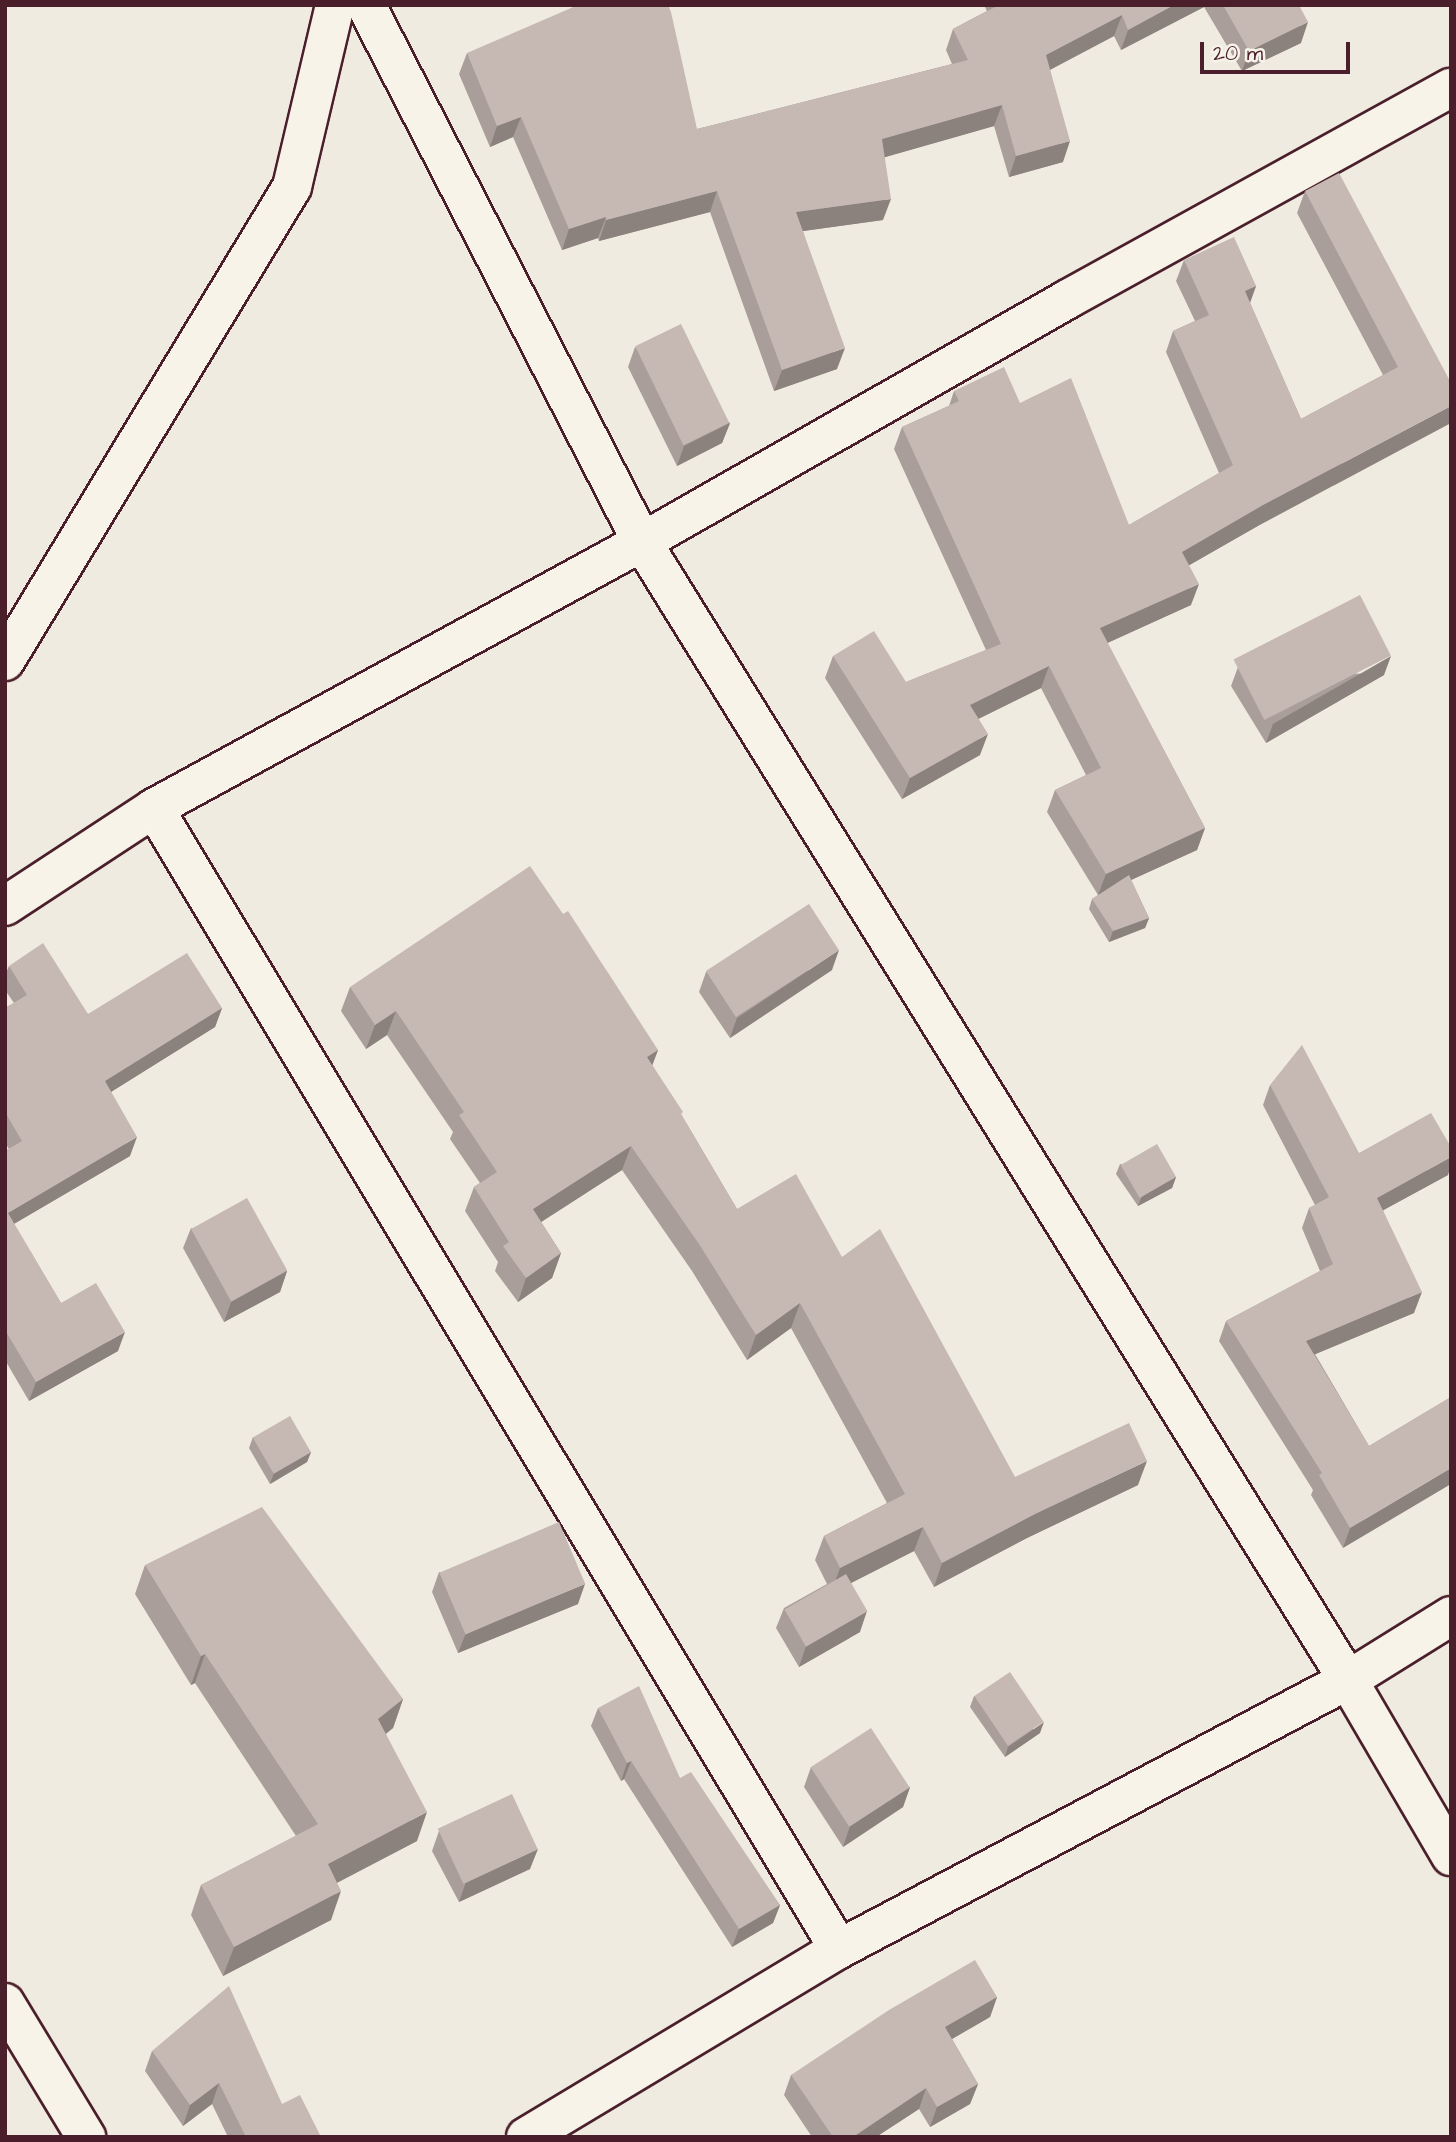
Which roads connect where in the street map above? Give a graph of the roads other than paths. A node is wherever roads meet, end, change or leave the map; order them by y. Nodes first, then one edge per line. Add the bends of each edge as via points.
1 (335, 5) edge
2 (366, 5) edge
3 (1451, 88) edge
4 (642, 542) junction
5 (5, 661) edge
6 (154, 808) junction
7 (5, 906) edge
8 (1451, 1616) edge
9 (1348, 1680) junction
10 (1451, 1856) edge
11 (839, 1949) junction
12 (5, 2003) edge
13 (86, 2137) edge
14 (526, 2137) edge

1 - 5 street via 292,187
2 - 4 street
3 - 4 street
4 - 6 street
4 - 9 street
6 - 7 street
6 - 11 street
8 - 9 street
9 - 10 street
9 - 11 street
11 - 14 street
12 - 13 street

